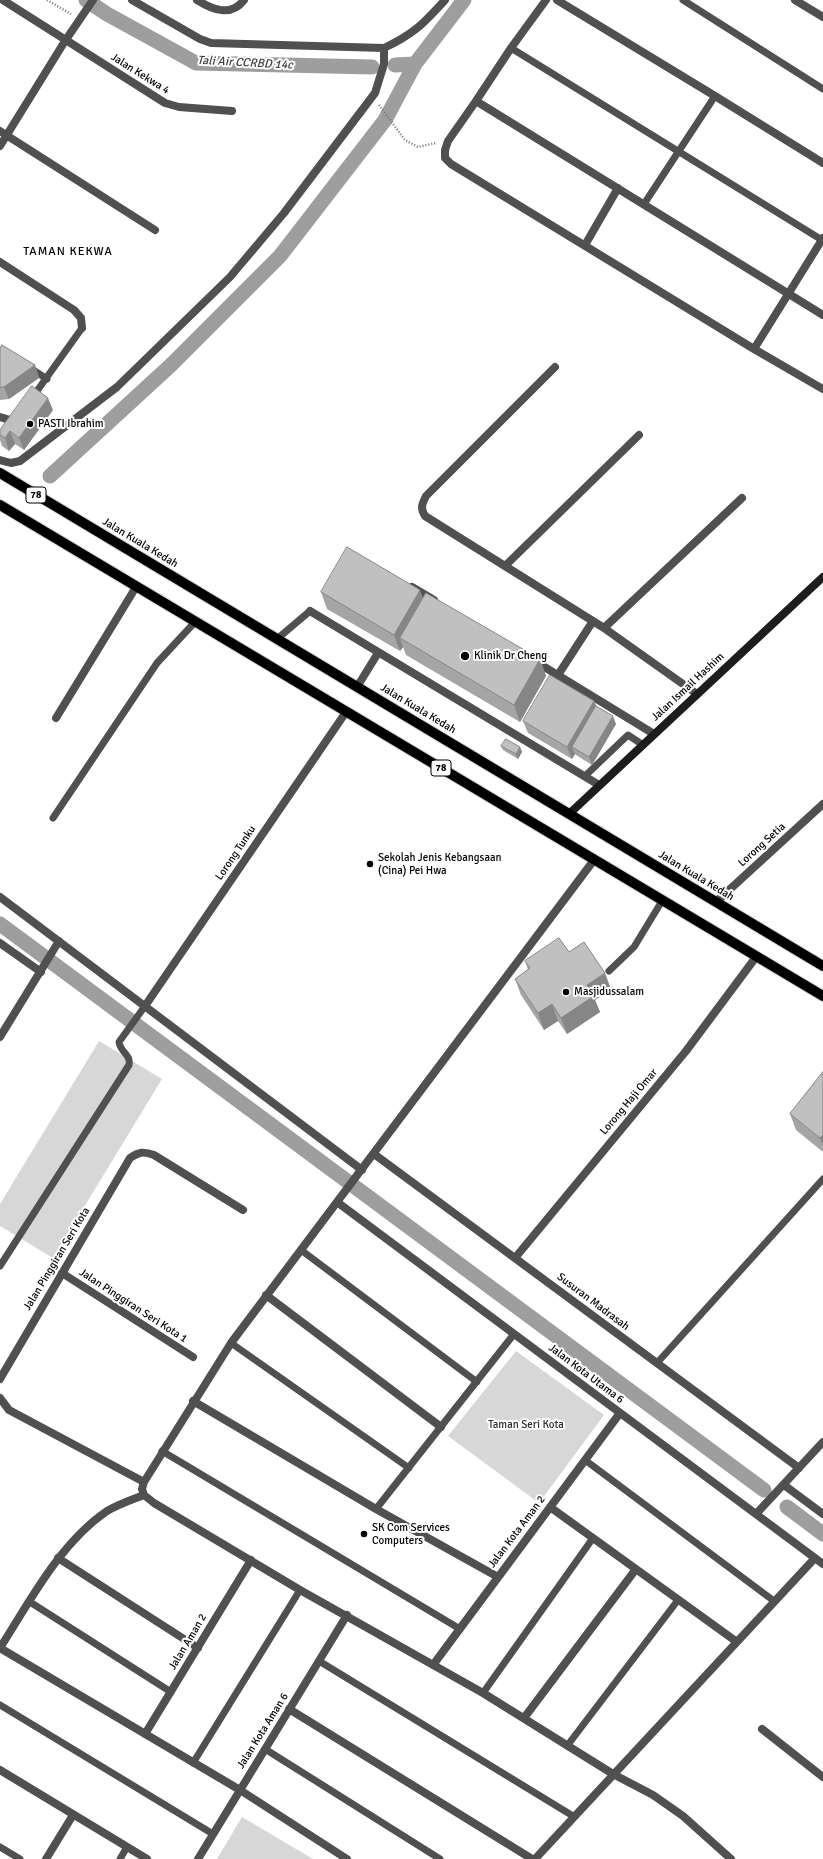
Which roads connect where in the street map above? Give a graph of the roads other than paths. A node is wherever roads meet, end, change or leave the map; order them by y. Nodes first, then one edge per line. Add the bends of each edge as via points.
1 (3, 0) edge
2 (93, 0) edge
3 (132, 0) edge
4 (197, 0) edge
5 (244, 0) edge
6 (445, 0) edge
7 (546, 0) edge
8 (557, 0) edge
9 (683, 0) edge
10 (795, 0) edge
11 (823, 17) edge
12 (65, 41) junction
13 (384, 48) junction
14 (511, 48) junction
15 (823, 89) edge
16 (715, 96) junction
17 (476, 101) junction
18 (232, 111) dead end
19 (3, 134) edge
20 (0, 146) edge
21 (678, 152) junction
22 (823, 163) edge
23 (618, 188) junction
24 (644, 204) junction
25 (155, 230) dead end
26 (822, 239) edge
27 (585, 245) junction
28 (0, 262) edge
29 (788, 293) junction
30 (823, 315) edge
31 (82, 328) joint
32 (754, 349) junction
33 (20, 362) edge
34 (555, 366) dead end
35 (47, 379) junction
36 (823, 389) edge
37 (23, 410) joint
38 (0, 417) edge
39 (639, 435) dead end
40 (0, 460) edge
41 (0, 473) edge
42 (742, 498) dead end
43 (0, 505) edge
44 (505, 566) junction
45 (823, 577) edge
46 (403, 582) edge
47 (136, 587) junction
48 (444, 606) edge
49 (310, 611) joint
50 (593, 621) junction
51 (196, 622) junction
52 (604, 628) junction
53 (277, 639) junction
54 (378, 653) junction
55 (524, 655) edge
56 (558, 675) junction
57 (357, 687) junction
58 (697, 694) junction
59 (346, 712) junction
60 (56, 718) dead end
61 (654, 734) junction
62 (643, 745) junction
63 (585, 776) junction
64 (599, 785) junction
65 (823, 804) edge
66 (569, 814) junction
67 (53, 818) dead end
68 (594, 860) junction
69 (0, 897) edge
70 (662, 901) junction
71 (716, 902) junction
72 (59, 941) junction
73 (0, 943) edge
74 (756, 957) junction
75 (823, 966) edge
76 (43, 968) junction
77 (609, 971) dead end
78 (823, 996) edge
79 (145, 1006) junction
80 (0, 1037) edge
81 (374, 1154) junction
82 (362, 1170) junction
83 (823, 1179) edge
84 (337, 1202) junction
85 (243, 1210) dead end
86 (301, 1250) junction
87 (515, 1258) junction
88 (0, 1266) edge
89 (62, 1273) junction
90 (266, 1295) junction
91 (514, 1334) junction
92 (231, 1343) junction
93 (193, 1357) dead end
94 (657, 1363) junction
95 (0, 1379) edge
96 (477, 1382) junction
97 (0, 1398) edge
98 (194, 1400) junction
99 (620, 1413) junction
100 (441, 1427) junction
101 (823, 1442) edge
102 (162, 1452) junction
103 (585, 1460) junction
104 (409, 1468) junction
105 (799, 1468) junction
106 (144, 1482) junction
107 (784, 1485) junction
108 (144, 1495) junction
109 (550, 1507) junction
110 (376, 1508) junction
111 (756, 1514) junction
112 (823, 1514) edge
113 (593, 1538) junction
114 (58, 1558) junction
115 (815, 1558) junction
116 (251, 1560) junction
117 (823, 1564) edge
118 (636, 1569) junction
119 (498, 1577) junction
120 (300, 1590) junction
121 (678, 1600) junction
122 (774, 1601) junction
123 (30, 1602) junction
124 (347, 1615) junction
125 (460, 1629) junction
126 (737, 1642) junction
127 (0, 1648) edge
128 (198, 1648) junction
129 (319, 1661) junction
130 (433, 1665) junction
131 (171, 1692) junction
132 (483, 1693) junction
133 (0, 1705) edge
134 (290, 1710) junction
135 (524, 1718) junction
136 (762, 1728) dead end
137 (144, 1734) junction
138 (567, 1746) junction
139 (265, 1749) junction
140 (193, 1763) junction
141 (0, 1770) edge
142 (613, 1774) junction
143 (823, 1777) edge
144 (240, 1790) junction
145 (73, 1815) junction
146 (573, 1816) junction
147 (213, 1834) junction
148 (0, 1847) edge
149 (127, 1847) junction
150 (20, 1859) edge
151 (46, 1859) edge
152 (120, 1859) edge
153 (147, 1859) edge
154 (198, 1859) edge
155 (347, 1859) edge
156 (440, 1859) edge
157 (533, 1859) edge
158 (731, 1859) edge

1 - 12 street, Jalan Kekwa 4
2 - 12 street
3 - 13 street via 211,43
4 - 5 street via 209,8 224,12 235,9
6 - 13 street via 419,28 406,38
7 - 14 street
8 - 16 street
9 - 15 lane
10 - 11 street
12 - 18 street, Jalan Kekwa 4 via 165,103 179,107
12 - 19 street
13 - 40 street via 384,64 375,93 284,213 230,277 118,387 20,461 11,463
14 - 17 street
14 - 21 lane
16 - 21 lane
16 - 22 street
17 - 23 street
17 - 27 street via 448,141 444,150 445,158
19 - 20 street
19 - 25 street
21 - 24 lane
21 - 26 lane
23 - 24 street
23 - 27 street
24 - 29 street
26 - 29 street
27 - 32 street
28 - 31 street via 74,310 81,318
29 - 30 street
29 - 32 street
31 - 35 lane
32 - 36 street
33 - 35 lane
34 - 44 street via 426,496 422,505 425,516
35 - 37 lane
37 - 38 street via 10,420
39 - 44 street
41 - 53 main road, Jalan Kuala Kedah / 78
42 - 52 street
43 - 47 main road, 78
44 - 50 street
45 - 58 street, Jalan Ismail Hashim
46 - 48 street
47 - 51 main road, 78
47 - 60 street
49 - 53 lane
49 - 54 street
50 - 52 street
50 - 56 street
51 - 59 main road, 78
51 - 67 lane via 157,663
52 - 58 street
53 - 57 main road, Jalan Kuala Kedah / 78
54 - 57 street
54 - 63 street
55 - 56 street
56 - 61 street
57 - 66 main road, Jalan Kuala Kedah / 78
58 - 61 street, Jalan Ismail Hashim
59 - 68 main road, 78
59 - 79 street, Lorong Tunku
61 - 62 street, Jalan Ismail Hashim
62 - 63 lane via 628,735
62 - 64 street, Jalan Ismail Hashim
63 - 64 street
64 - 66 street, Jalan Ismail Hashim
65 - 71 street, Lorong Setia
66 - 71 main road, Jalan Kuala Kedah / 78
68 - 70 main road, 78
68 - 81 street
69 - 72 street
70 - 74 main road, 78
70 - 77 lane via 634,947
71 - 75 main road, Jalan Kuala Kedah / 78
72 - 76 street
72 - 79 street
73 - 76 street
74 - 78 main road, 78
74 - 87 street, Lorong Haji Omar via 686,1051
76 - 80 street
79 - 82 street
79 - 88 lane via 122,1038 120,1046 128,1056 129,1065
81 - 82 street
81 - 87 street, Susuran Madrasah
82 - 84 street
83 - 94 lane
84 - 86 street
84 - 91 street, Jalan Kota Utama 6
85 - 89 street, Jalan Pinggiran Seri Kota via 154,1155 144,1151 138,1153 130,1158
86 - 90 street
86 - 96 lane
87 - 94 street, Susuran Madrasah
89 - 93 street, Jalan Pinggiran Seri Kota 1
89 - 95 street, Jalan Pinggiran Seri Kota
90 - 92 street
90 - 100 street
91 - 96 lane
91 - 99 street, Jalan Kota Utama 6
92 - 98 street
92 - 104 lane
94 - 105 street, Susuran Madrasah
96 - 100 lane
97 - 106 street via 9,1410
98 - 102 street
98 - 110 street
99 - 103 street, Jalan Kota Aman 2
99 - 111 street, Jalan Kota Utama 6
100 - 104 lane
101 - 105 street
102 - 106 street
102 - 125 lane
103 - 109 street, Jalan Kota Aman 2
103 - 122 lane
104 - 110 lane
105 - 107 street
106 - 108 street
107 - 111 street
107 - 112 street
108 - 114 street via 121,1503 107,1512
108 - 116 street
109 - 113 street
109 - 119 street, Jalan Kota Aman 2
110 - 119 street
111 - 115 street, Jalan Kota Utama 6
113 - 118 street
113 - 132 lane
114 - 123 street
114 - 128 street
115 - 117 street, Jalan Kota Utama 6
115 - 122 street
116 - 120 street
116 - 128 street, Jalan Aman 2
118 - 121 street
118 - 135 street
119 - 125 street, Jalan Kota Aman 2
120 - 124 street
120 - 140 lane
121 - 126 street
121 - 138 lane
122 - 126 street
123 - 127 street
123 - 131 lane
124 - 129 street, Jalan Kota Aman 6
124 - 130 street
125 - 130 street, Jalan Kota Aman 2
126 - 142 street
127 - 137 street
128 - 131 street, Jalan Aman 2
129 - 134 street, Jalan Kota Aman 6
129 - 146 lane
130 - 132 street
131 - 137 street, Jalan Aman 2
132 - 135 street
133 - 147 lane
134 - 139 street, Jalan Kota Aman 6
134 - 157 street
135 - 138 street
136 - 143 street
137 - 140 street
138 - 142 street
139 - 144 street, Jalan Kota Aman 6
139 - 156 lane
140 - 144 street
141 - 145 street
142 - 146 street
142 - 158 street via 683,1816
144 - 147 street, Jalan Kota Aman 6
144 - 155 street
145 - 149 street
145 - 151 street
146 - 157 street
147 - 154 street, Jalan Kota Aman 6
148 - 150 lane
149 - 152 lane
149 - 153 street

